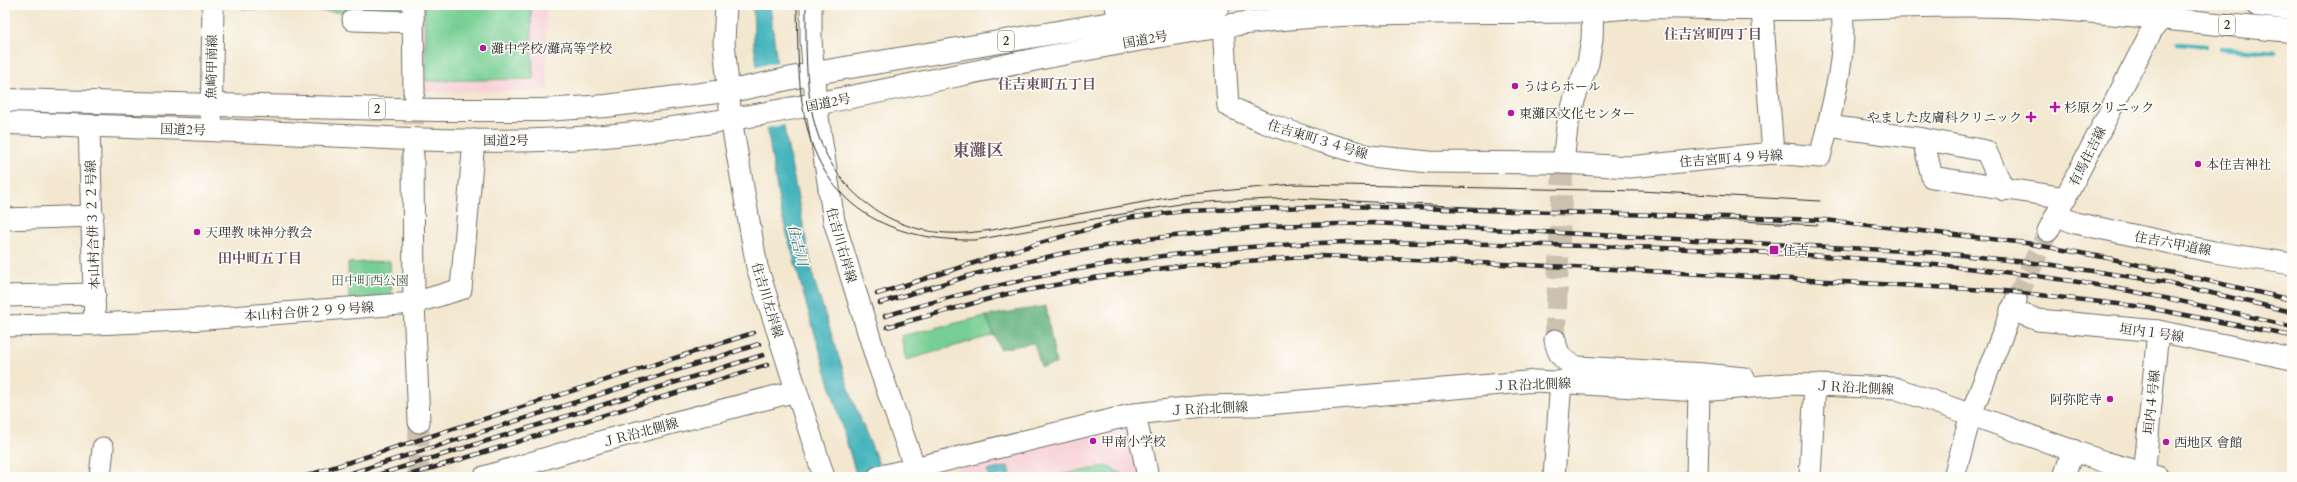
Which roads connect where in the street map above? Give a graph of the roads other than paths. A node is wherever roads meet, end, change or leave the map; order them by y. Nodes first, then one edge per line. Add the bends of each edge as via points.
1 (213, 5) edge
2 (726, 5) edge
3 (811, 5) edge
4 (1219, 5) edge
5 (2257, 5) edge
6 (1593, 8) edge
7 (1842, 8) junction
8 (2292, 9) edge
9 (1762, 10) junction
10 (2168, 12) edge
11 (413, 13) edge
12 (353, 20) dead end
13 (1118, 23) edge
14 (1223, 26) junction
15 (2292, 31) edge
16 (814, 72) junction
17 (738, 89) junction
18 (414, 92) tunnel mouth
19 (5, 100) edge
20 (210, 105) junction
21 (807, 106) junction
22 (741, 118) junction
23 (5, 124) edge
24 (89, 126) junction
25 (1828, 126) junction
26 (211, 130) junction
27 (1923, 139) junction
28 (474, 140) junction
29 (1773, 153) junction
30 (412, 155) tunnel mouth
31 (1563, 163) junction
32 (2004, 190) junction
33 (2057, 215) junction
34 (93, 216) junction
35 (5, 219) edge
36 (2292, 264) edge
37 (94, 294) junction
38 (5, 296) edge
39 (414, 303) junction
40 (95, 324) junction
41 (5, 326) edge
42 (2158, 331) junction
43 (1555, 340) tunnel mouth
44 (2292, 359) edge
45 (1561, 381) junction
46 (1788, 384) junction
47 (1815, 385) junction
48 (796, 391) junction
49 (1699, 391) junction
50 (1135, 414) junction
51 (1971, 414) junction
52 (418, 422) tunnel mouth
53 (103, 448) dead end
54 (2073, 450) junction
55 (910, 472) edge
56 (2149, 476) edge
57 (100, 477) edge
58 (484, 477) edge
59 (824, 477) edge
60 (878, 477) edge
61 (1148, 477) edge
62 (1554, 477) edge
63 (1697, 477) edge
64 (1810, 477) edge
65 (1954, 477) edge
66 (2064, 477) edge

1 - 20 street, 魚崎甲南線
2 - 17 street via 724,42
3 - 16 street, 住吉川右岸線
4 - 13 highway, 国道2号 / 2
5 - 8 highway
6 - 9 highway, 国道2号 / 2
6 - 14 highway, 国道2号 / 2 via 1298,16
6 - 31 street via 1588,63 1567,127
7 - 9 highway, 国道2号 / 2
7 - 10 highway, 国道2号 / 2 via 2006,6
7 - 25 street via 1844,26 1839,76
9 - 29 street
10 - 15 highway, 国道2号 / 2
10 - 33 street, 有馬住吉線 via 2152,30
11 - 12 street
11 - 18 street
13 - 14 highway, 国道2号 / 2
13 - 16 highway, 国道2号 / 2
13 - 21 highway, 国道2号 / 2
14 - 31 street, 住吉東町３４号線 via 1228,106 1263,122 1370,156 1429,162
16 - 17 highway, 国道2号 / 2
16 - 21 street, 住吉川右岸線
17 - 20 highway, 国道2号 / 2 via 606,106 544,110
17 - 22 street, 住吉川左岸線
19 - 20 highway, 国道2号 / 2
20 - 26 street, 魚崎甲南線
21 - 22 highway, 国道2号 / 2
21 - 55 street, 住吉川右岸線 via 834,221
22 - 28 highway, 国道2号 / 2 via 614,135 541,140
22 - 48 street, 住吉川左岸線 via 757,267
23 - 24 highway, 国道2号 / 2
24 - 26 highway, 国道2号 / 2
24 - 34 street, 本山村合併３２２号線
25 - 27 street
25 - 29 street, 住吉宮町４９号線 via 1820,157
26 - 28 highway, 国道2号 / 2
27 - 32 street via 1986,151
27 - 32 street via 1932,177
28 - 39 street, 本山村合併２９９号線 via 461,289
29 - 31 street, 住吉宮町４９号線 via 1629,167
30 - 39 street
32 - 33 street
33 - 36 street, 住吉六甲道線 via 2083,225 2214,252
34 - 35 street
34 - 37 street, 本山村合併３２２号線
37 - 38 street
37 - 40 street, 本山村合併３２２号線
39 - 40 street, 本山村合併２９９号線
39 - 52 street
40 - 41 street, 本山村合併２９９号線
42 - 44 street, 垣内１号線
42 - 51 street, 垣内１号線 via 2038,320 2014,305
42 - 56 street, 垣内４号線
43 - 46 street via 1558,355 1566,363 1578,367 1704,374
45 - 49 street, ＪＲ沿北側線
45 - 50 street, ＪＲ沿北側線 via 1528,381 1255,405 1204,406
45 - 62 street
46 - 47 street, ＪＲ沿北側線
46 - 49 street, ＪＲ沿北側線
47 - 51 street, ＪＲ沿北側線 via 1895,388
47 - 64 street
48 - 58 street, ＪＲ沿北側線 via 603,441
48 - 59 street, 住吉川左岸線
49 - 63 street
50 - 55 street, ＪＲ沿北側線
50 - 61 street
51 - 54 street, ＪＲ沿北側線
51 - 65 street
53 - 57 street
54 - 56 street, ＪＲ沿北側線
54 - 66 street
55 - 60 street, ＪＲ沿北側線

